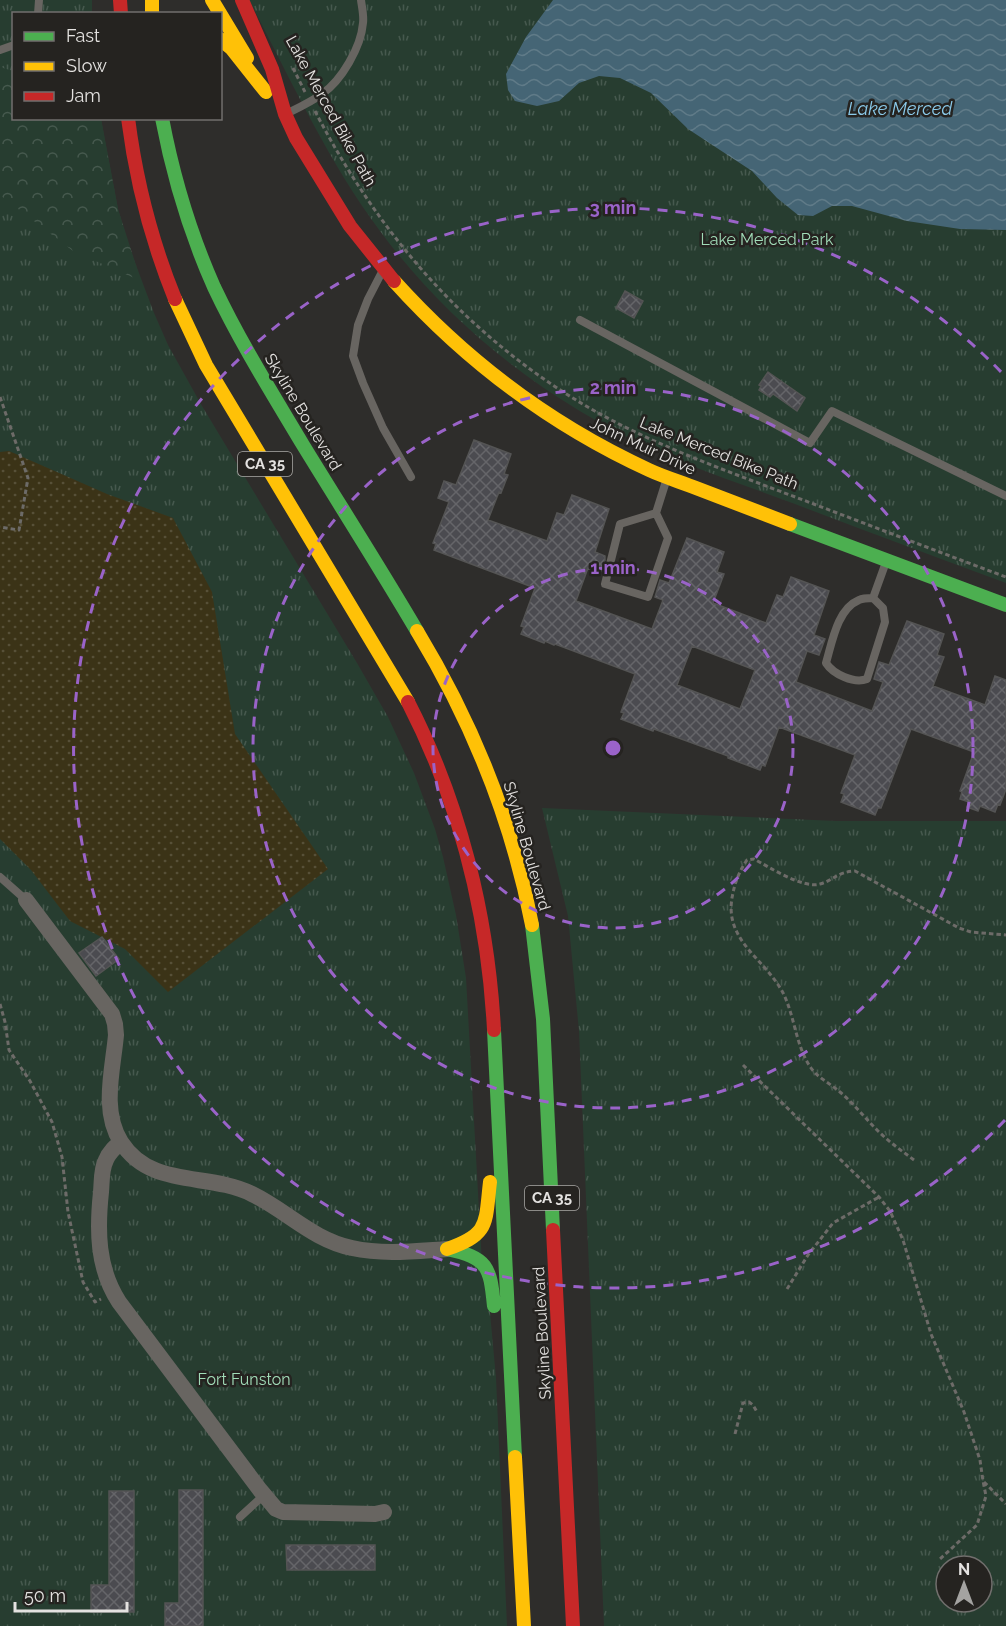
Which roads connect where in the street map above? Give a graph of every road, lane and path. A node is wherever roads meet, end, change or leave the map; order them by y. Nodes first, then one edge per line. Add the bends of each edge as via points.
1 (242, 0) edge
2 (361, 0) edge
3 (222, 16) edge
4 (222, 41) edge
5 (289, 61) dead end
6 (266, 92) junction
7 (310, 102) junction
8 (285, 114) junction
9 (128, 120) edge
10 (162, 120) edge
11 (172, 120) edge
12 (172, 160) junction
13 (384, 270) junction
14 (580, 320) dead end
15 (0, 397) edge
16 (411, 477) dead end
17 (667, 478) junction
18 (1006, 496) edge
19 (656, 513) junction
20 (0, 527) edge
21 (887, 561) junction
22 (1006, 577) edge
23 (873, 598) junction
24 (1006, 605) edge
25 (0, 877) edge
26 (26, 900) joint
27 (1006, 935) edge
28 (0, 1004) edge
29 (743, 1065) dead end
30 (500, 1141) junction
31 (121, 1142) junction
32 (914, 1160) dead end
33 (879, 1197) junction
34 (447, 1249) junction
35 (787, 1289) dead end
36 (113, 1292) junction
37 (758, 1412) dead end
38 (513, 1414) junction
39 (735, 1434) dead end
40 (983, 1481) junction
41 (264, 1495) junction
42 (1006, 1504) edge
43 (384, 1512) dead end
44 (240, 1517) dead end
45 (945, 1554) edge
46 (524, 1626) edge
47 (573, 1626) edge

1 - 8 main road, John Muir Drive via 269,62
2 - 7 lane via 363,22 358,45 336,81
3 - 6 main road, John Muir Drive
4 - 6 main road
5 - 7 path, Lake Merced Bike Path
6 - 8 main road, John Muir Drive
7 - 8 lane
7 - 22 path, Lake Merced Bike Path via 352,176 412,259 462,313 547,381 616,423 681,453
8 - 13 main road, John Muir Drive via 327,191
9 - 30 main road, Skyline Boulevard / CA 35 via 142,204 164,273 190,335 394,678 447,793 466,850 485,943
10 - 12 main road, Skyline Boulevard / CA 35
11 - 12 main road
12 - 47 main road, Skyline Boulevard / CA 35 via 189,223 222,304 448,685 490,776 517,859 534,937 543,1019
13 - 16 lane via 358,325 353,357 383,428
13 - 17 main road, John Muir Drive via 464,353 508,388 579,435
14 - 18 lane via 810,443 832,411
15 - 20 path via 28,478 19,530
17 - 19 lane
17 - 21 main road, John Muir Drive
19 - 19 lane via 620,524 604,584 648,597 668,537
21 - 23 lane
21 - 24 main road, John Muir Drive
23 - 23 lane via 859,599 847,608 826,663 830,671 860,682 867,679 885,622 883,608
25 - 26 lane
26 - 31 street via 112,1014 116,1035 109,1102 110,1116
27 - 32 path via 959,928 855,871 818,885 805,884 754,859 747,860 737,880 730,903 733,927 783,993 802,1052 812,1070
28 - 36 path via 9,1050 52,1122 62,1157 68,1212 83,1282 95,1302
29 - 33 path
30 - 34 main road via 484,1225 469,1240
30 - 38 main road, Skyline Boulevard / CA 35
31 - 34 street via 138,1161 162,1174 238,1188 338,1244 387,1252
31 - 36 street via 104,1164 99,1215 101,1256
33 - 35 path via 833,1223
33 - 40 path via 903,1240 931,1334 980,1460
34 - 38 main road via 473,1255 487,1267
36 - 41 street
37 - 39 path via 753,1405 743,1403
38 - 46 main road, Skyline Boulevard / CA 35
40 - 42 path
40 - 45 path via 986,1496 977,1525
41 - 43 street via 283,1512
41 - 44 lane

